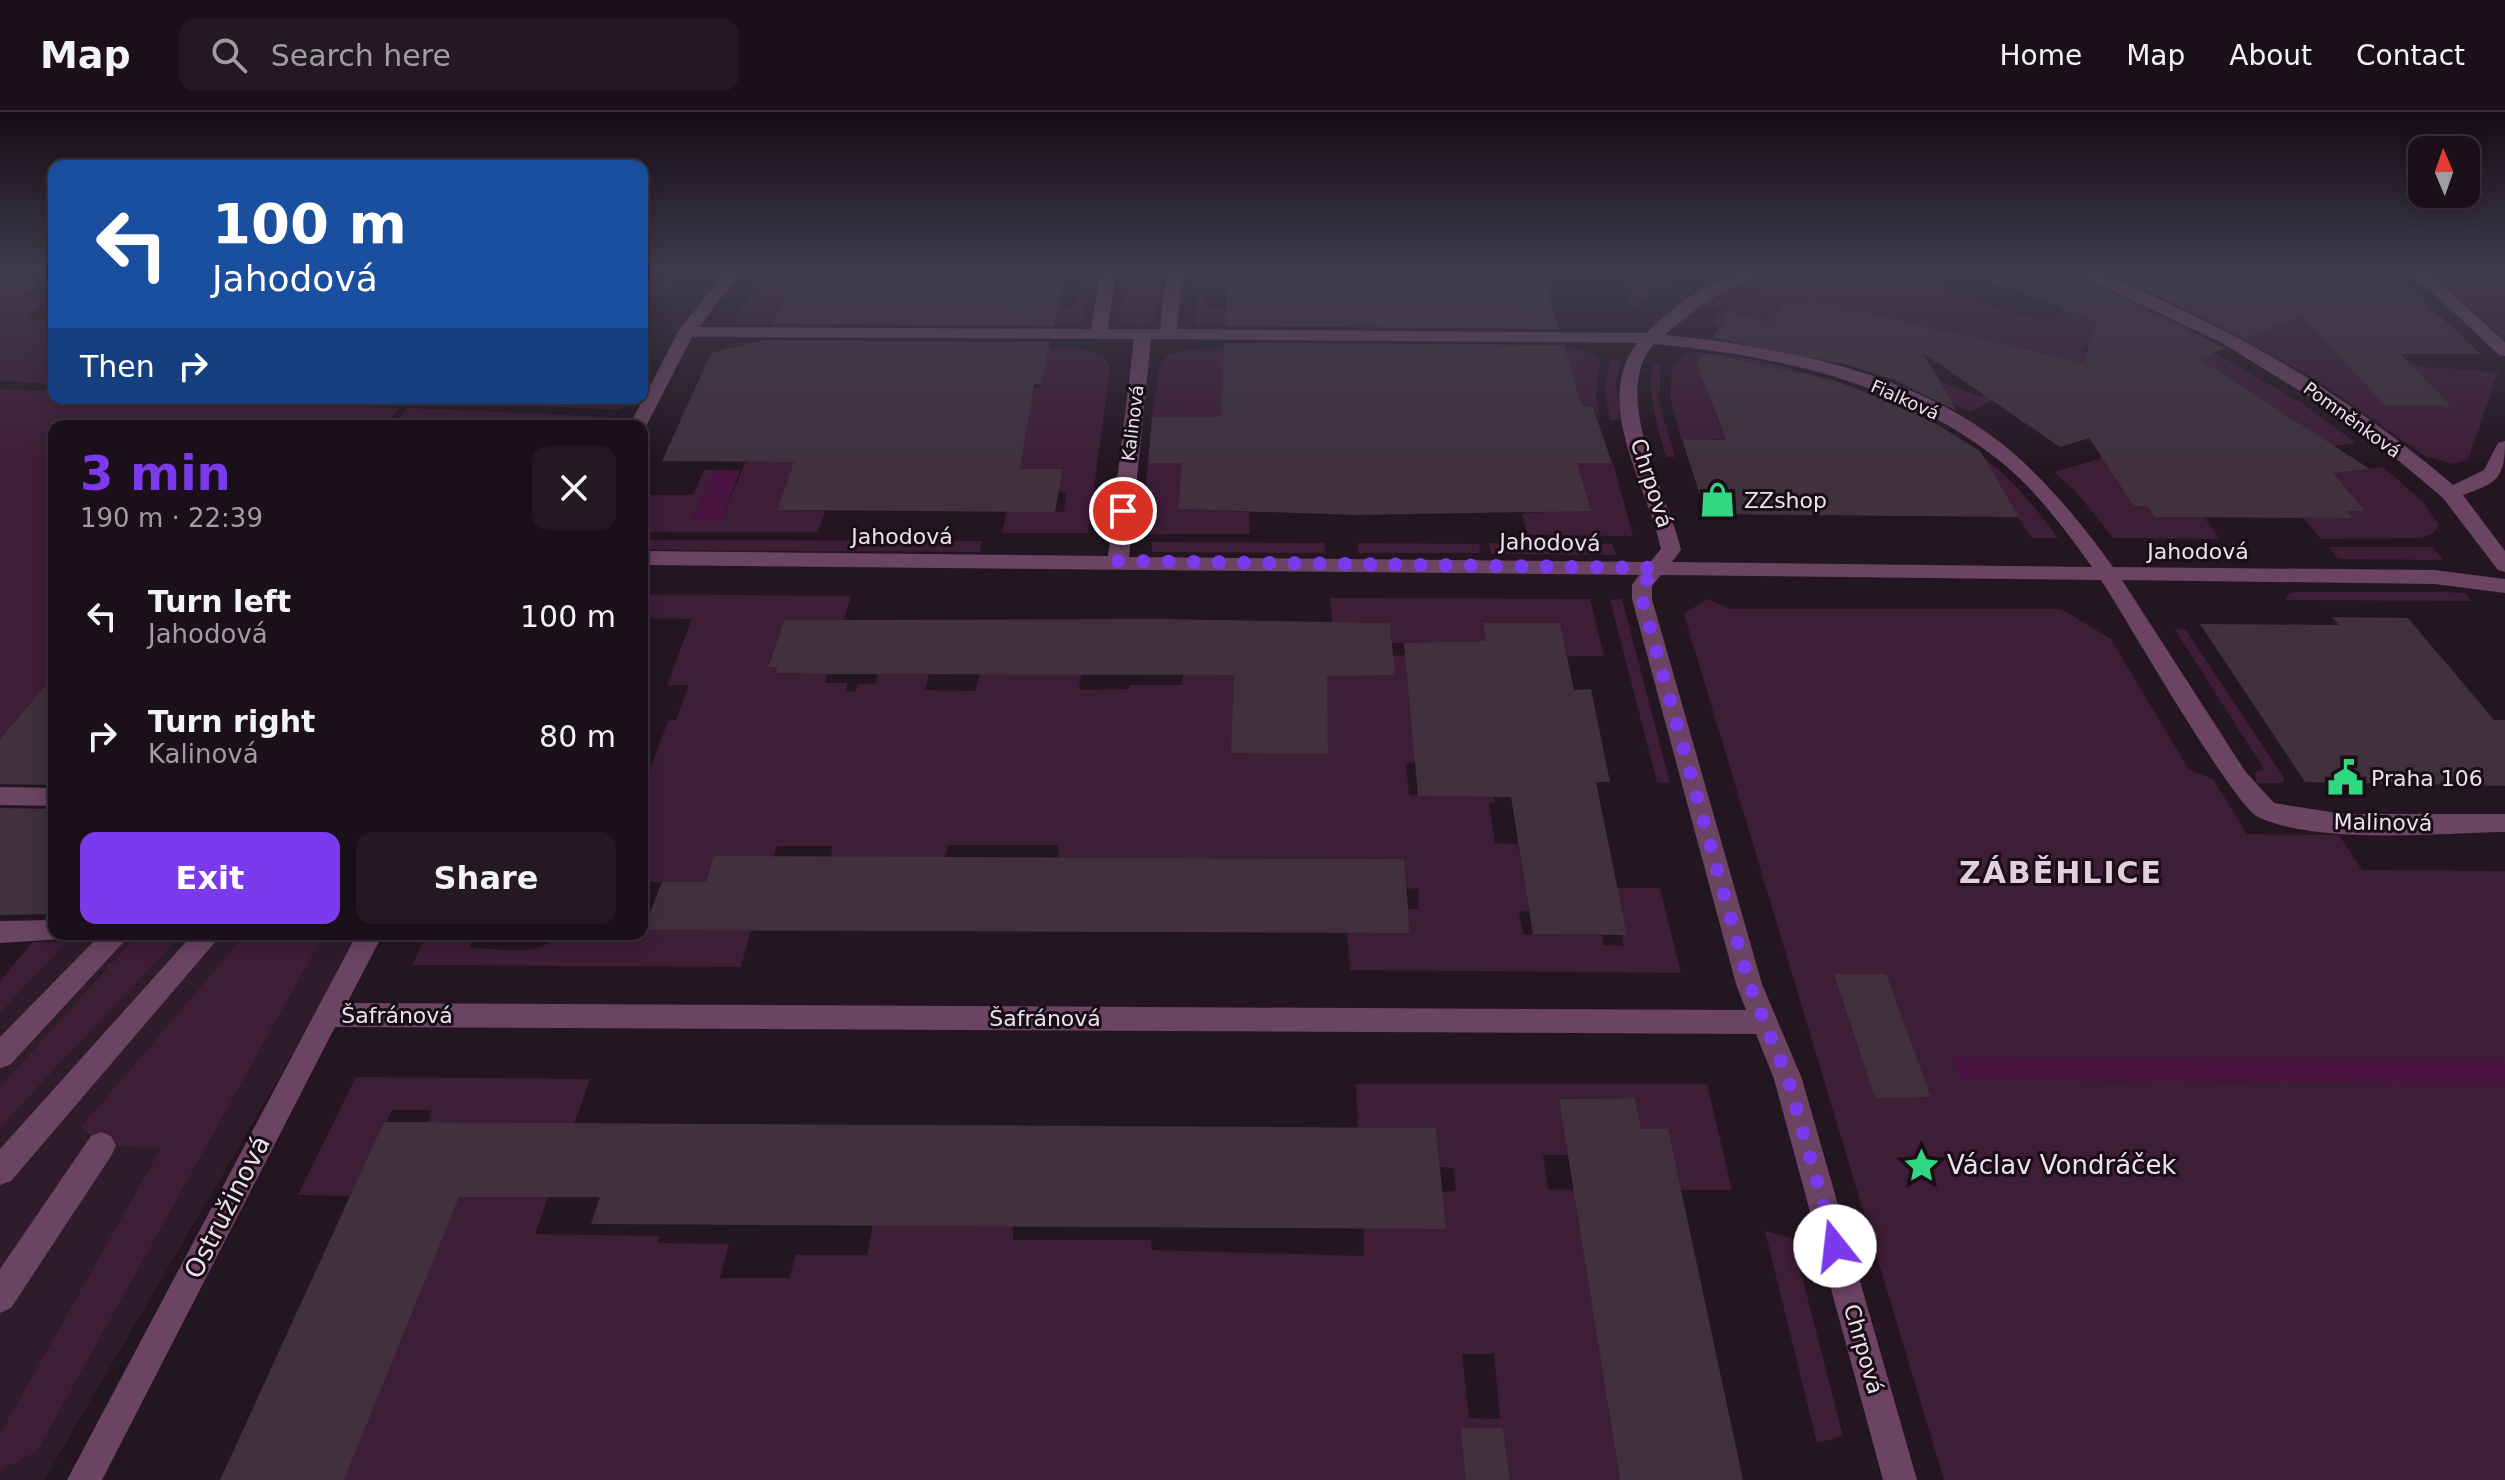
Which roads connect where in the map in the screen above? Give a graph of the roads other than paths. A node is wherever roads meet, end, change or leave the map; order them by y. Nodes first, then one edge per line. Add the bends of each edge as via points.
1 (684, 336) edge
2 (1143, 336) edge
3 (1477, 336) edge
4 (1654, 336) edge
5 (2217, 336) edge
6 (2488, 336) edge
7 (1651, 338) junction
8 (2505, 351) edge
9 (641, 420) edge
10 (2505, 447) edge
11 (2449, 493) junction
12 (648, 558) edge
13 (1118, 561) junction
14 (2505, 565) edge
15 (1657, 568) junction
16 (2106, 575) junction
17 (2505, 586) edge
18 (0, 796) edge
19 (48, 797) edge
20 (2264, 810) joint
21 (2505, 823) edge
22 (48, 931) edge
23 (0, 932) edge
24 (112, 940) edge
25 (204, 940) edge
26 (367, 940) edge
27 (327, 1015) junction
28 (1764, 1022) junction
29 (0, 1056) edge
30 (101, 1146) dead end
31 (0, 1171) edge
32 (3, 1287) edge
33 (84, 1480) edge
34 (1900, 1480) edge

1 - 9 street
2 - 13 street, Kalinová
3 - 7 street, Fialková
4 - 7 street, Chrpová
5 - 11 street, Pomněnková via 2360,421
6 - 8 street
7 - 15 street, Chrpová via 1632,366 1629,401 1670,541 1671,550
7 - 16 street, Fialková via 1720,344 1842,373 1957,423 2045,493
10 - 11 street via 2497,470 2487,479
11 - 14 street, Pomněnková
12 - 13 street, Jahodová
13 - 15 street, Jahodová
15 - 16 street, Jahodová
15 - 28 street, Chrpová via 1642,585 1642,599 1741,957
16 - 17 street, Jahodová via 2434,577
16 - 20 street, Fialková
18 - 19 street
20 - 21 street, Malinová via 2283,818 2330,822
22 - 23 street
24 - 29 street
25 - 31 street
26 - 27 street, Ostružinová
27 - 28 street, Šafránová
27 - 33 street, Ostružinová
28 - 34 street, Chrpová via 1788,1079
30 - 32 street

